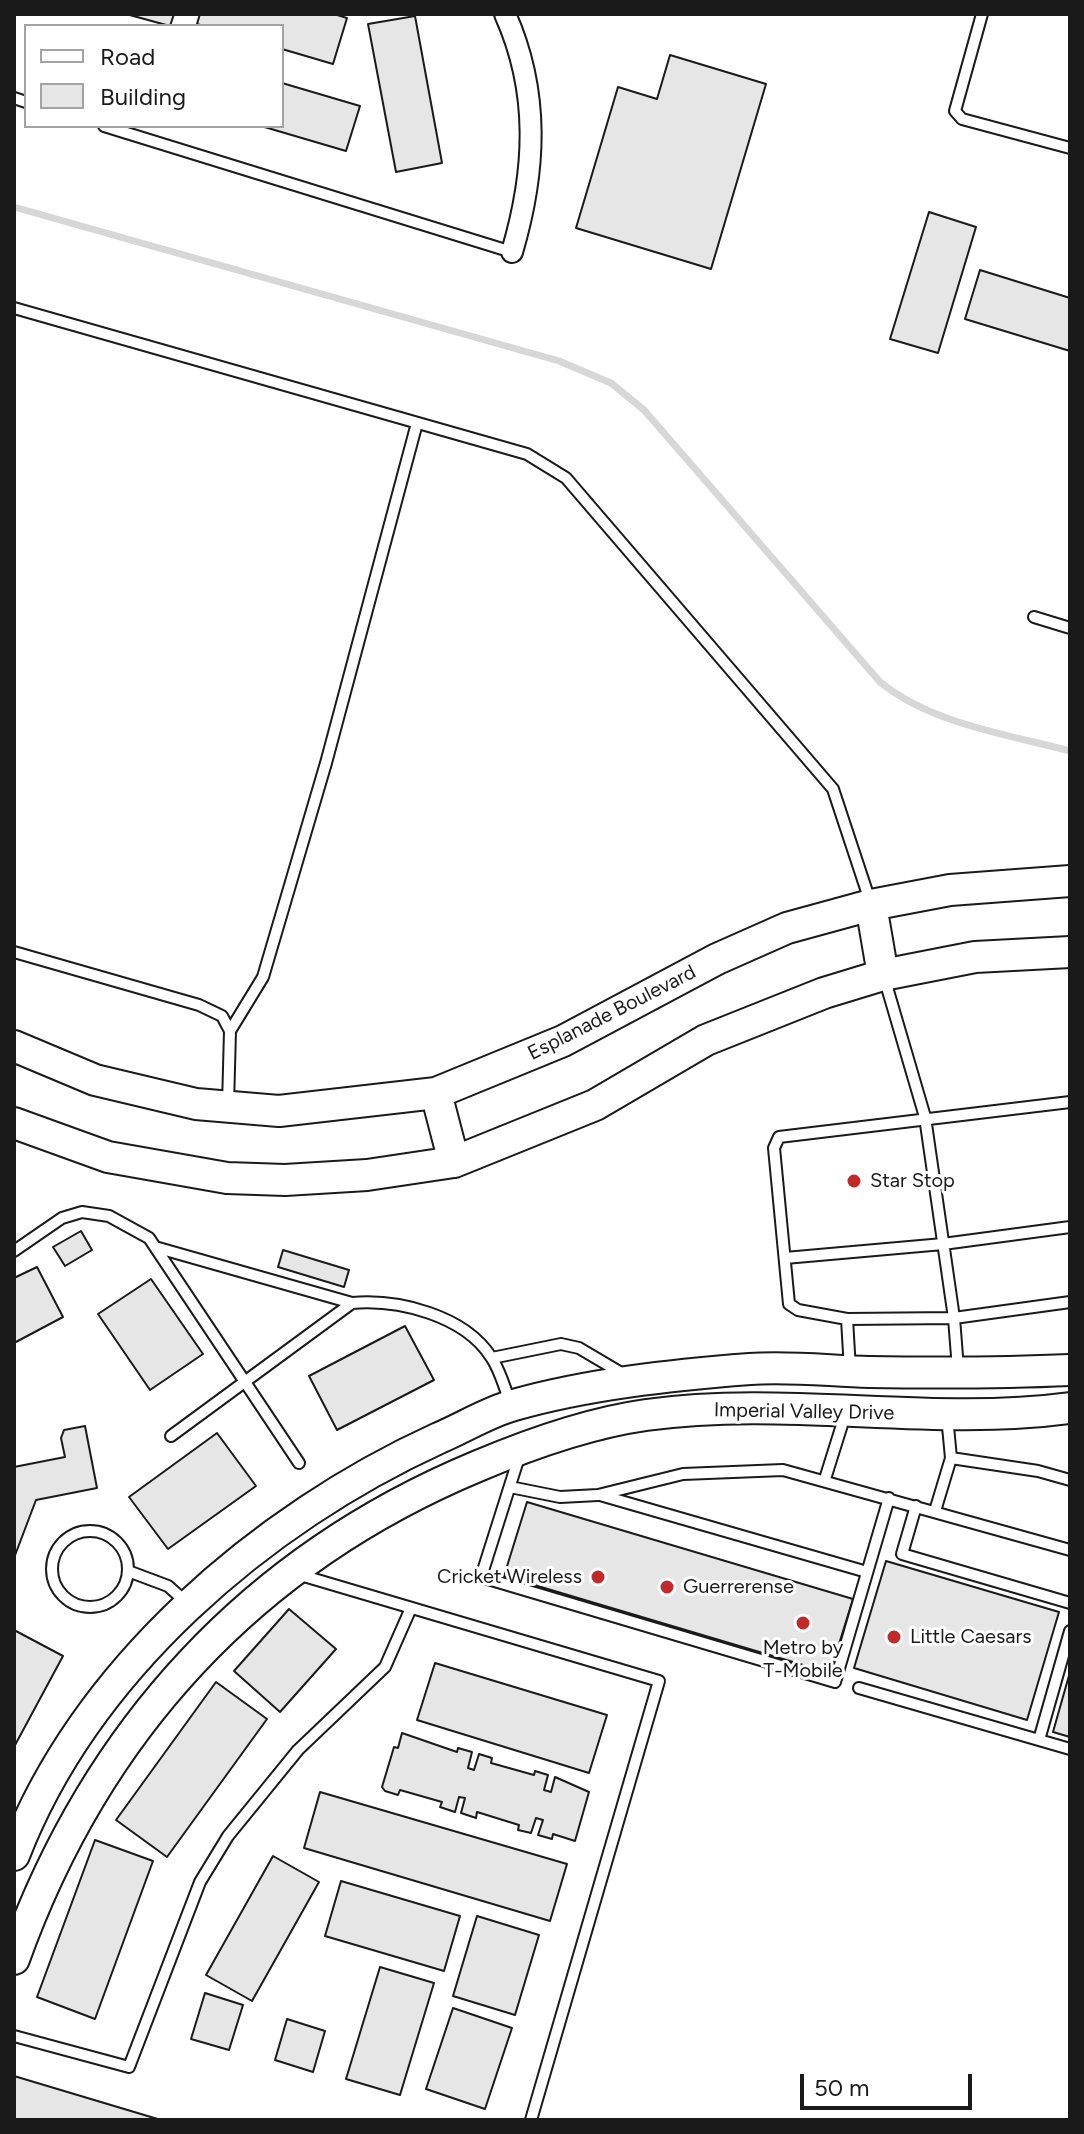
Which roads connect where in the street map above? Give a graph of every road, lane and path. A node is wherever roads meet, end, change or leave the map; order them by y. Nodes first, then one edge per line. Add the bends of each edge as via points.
1 (505, 14) edge
2 (982, 14) edge
3 (110, 128) edge
4 (1070, 148) edge
5 (512, 252) joint
6 (14, 308) edge
7 (417, 423) junction
8 (1034, 617) dead end
9 (1070, 628) edge
10 (1070, 881) edge
11 (871, 905) junction
12 (14, 952) edge
13 (1070, 952) edge
14 (883, 975) junction
15 (230, 1031) junction
16 (14, 1046) edge
17 (436, 1093) junction
18 (1070, 1102) edge
19 (228, 1107) junction
20 (925, 1117) junction
21 (14, 1123) edge
22 (454, 1162) junction
23 (1070, 1227) edge
24 (943, 1244) junction
25 (155, 1247) junction
26 (14, 1251) edge
27 (785, 1258) junction
28 (1070, 1302) edge
29 (352, 1303) junction
30 (954, 1318) junction
31 (847, 1319) junction
32 (492, 1358) junction
33 (1070, 1370) edge
34 (850, 1372) junction
35 (958, 1372) junction
36 (245, 1382) junction
37 (639, 1383) junction
38 (512, 1406) junction
39 (1070, 1408) edge
40 (846, 1412) junction
41 (947, 1416) junction
42 (171, 1436) dead end
43 (522, 1447) junction
44 (951, 1458) junction
45 (299, 1463) dead end
46 (825, 1479) junction
47 (1070, 1480) edge
48 (510, 1487) junction
49 (598, 1495) junction
50 (889, 1498) junction
51 (916, 1506) junction
52 (935, 1511) junction
53 (1070, 1550) edge
54 (128, 1571) junction
55 (290, 1572) junction
56 (867, 1572) junction
57 (1070, 1603) edge
58 (188, 1604) junction
59 (411, 1608) junction
60 (1070, 1631) edge
61 (216, 1634) junction
62 (859, 1688) dead end
63 (1039, 1740) junction
64 (1070, 1749) edge
65 (16, 1845) edge
66 (57, 1856) junction
67 (14, 1959) edge
68 (14, 2036) edge
69 (531, 2120) edge

1 - 5 street via 518,44 533,135 528,200
2 - 4 lane via 955,111 962,119
3 - 5 lane
6 - 7 lane
7 - 11 lane via 527,454 566,478 833,789
7 - 15 lane via 263,977
8 - 9 lane
10 - 11 main road, Esplanade Boulevard via 950,890
11 - 14 main road
11 - 17 main road, Esplanade Boulevard via 787,928 563,1041
12 - 15 lane via 199,1005 222,1016
13 - 14 main road via 975,957
14 - 20 lane
14 - 22 main road via 706,1040 595,1105
15 - 19 lane
16 - 19 main road, Esplanade Boulevard via 95,1080
17 - 19 main road, Esplanade Boulevard via 279,1111
17 - 22 main road
18 - 20 lane
20 - 24 lane
20 - 27 lane via 779,1137 774,1148
21 - 22 main road via 108,1157 227,1178 367,1175
23 - 24 lane
24 - 27 lane
24 - 30 lane
25 - 26 lane via 128,1224 82,1212 62,1218
25 - 29 lane
25 - 36 lane
27 - 31 lane via 792,1309
28 - 30 lane
29 - 32 lane via 379,1301 449,1322 476,1339
29 - 36 lane
30 - 31 lane
30 - 35 lane
31 - 34 lane
32 - 37 lane via 561,1344 579,1348
32 - 38 lane
33 - 35 main road, Imperial Valley Drive
34 - 35 main road, Imperial Valley Drive
34 - 37 main road, Imperial Valley Drive via 752,1369
34 - 40 main road
36 - 42 lane
36 - 45 lane
37 - 38 main road, Imperial Valley Drive
38 - 43 main road
38 - 58 main road, Imperial Valley Drive via 382,1465 262,1543
39 - 41 main road, Imperial Valley Drive
40 - 41 main road, Imperial Valley Drive
40 - 43 main road, Imperial Valley Drive via 738,1408 645,1415
40 - 46 lane
41 - 44 lane
43 - 48 lane
43 - 55 main road, Imperial Valley Drive via 384,1510
44 - 47 lane
44 - 52 lane
46 - 49 lane via 745,1469 683,1474
46 - 50 lane
48 - 49 lane via 560,1497
48 - 56 lane via 481,1577 835,1682
49 - 56 lane
50 - 51 lane
50 - 56 lane
51 - 52 lane
51 - 57 lane via 902,1554
52 - 53 lane
54 - 54 lane via 122,1548 113,1538 89,1531 66,1540 53,1561 63,1595 85,1607 119,1594
54 - 58 lane via 168,1586
55 - 59 lane
55 - 61 main road, Imperial Valley Drive
58 - 61 main road
58 - 65 main road, Imperial Valley Drive via 90,1720 51,1776
59 - 68 lane via 385,1667 298,1750 228,1836 200,1882 129,2067
59 - 69 lane via 659,1681
60 - 63 lane
61 - 66 main road, Imperial Valley Drive via 128,1738
62 - 63 lane
63 - 64 lane
65 - 66 main road
66 - 67 main road, Imperial Valley Drive

